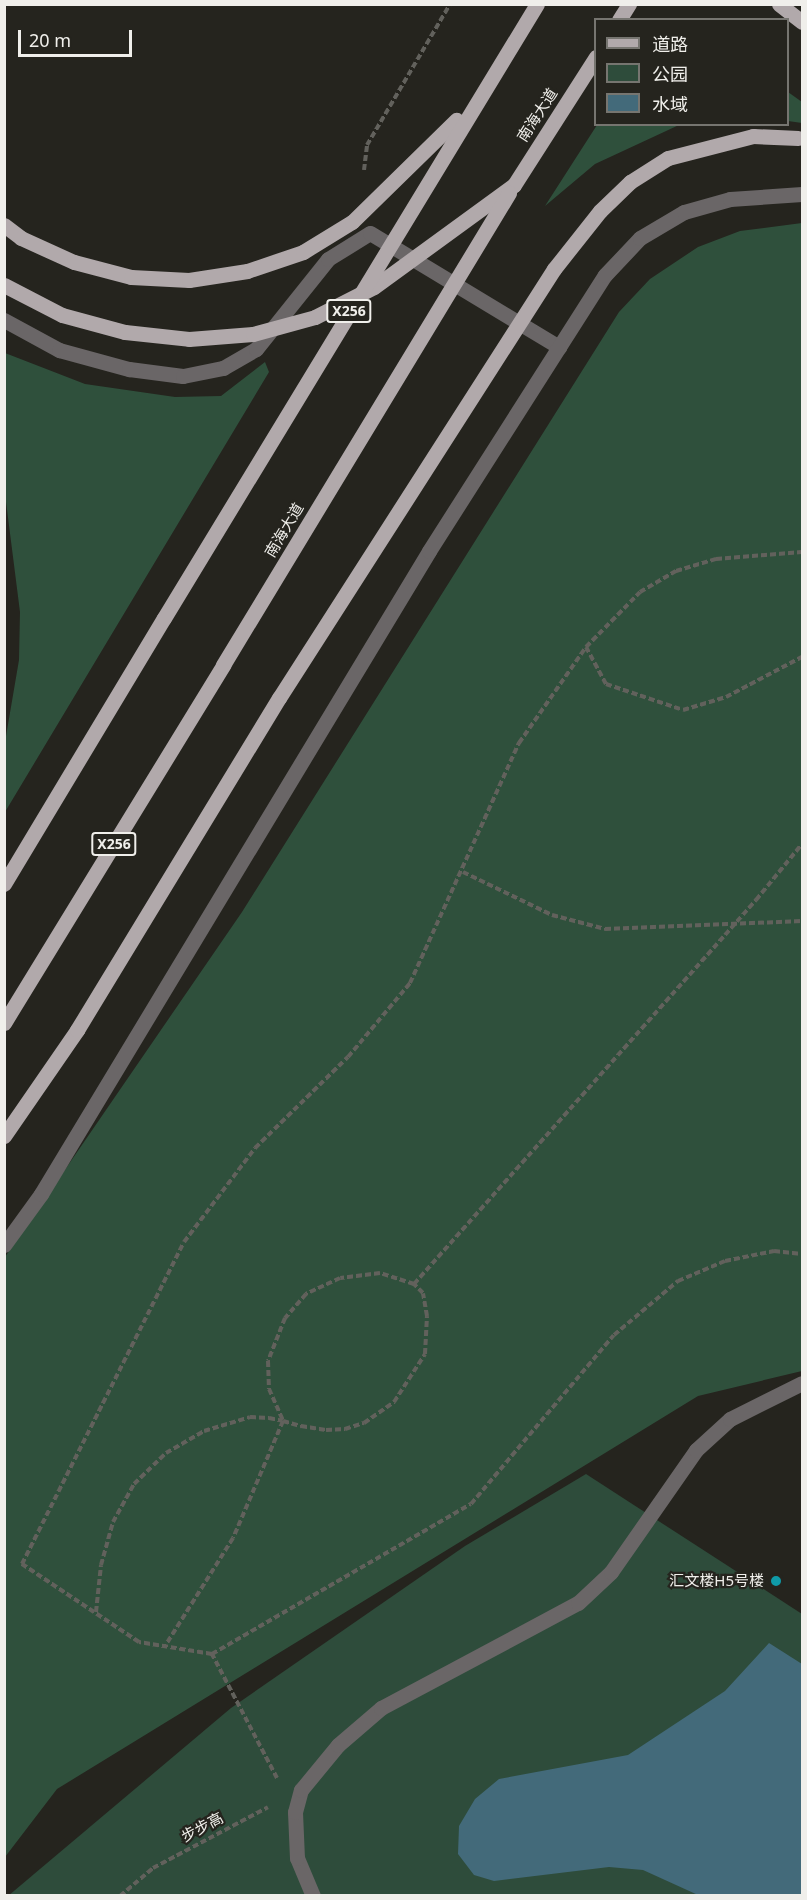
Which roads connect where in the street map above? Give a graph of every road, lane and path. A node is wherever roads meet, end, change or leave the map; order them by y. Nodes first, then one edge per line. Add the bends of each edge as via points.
1 (450, 4) edge
2 (537, 4) edge
3 (629, 4) edge
4 (779, 4) edge
5 (620, 18) edge
6 (802, 22) edge
7 (594, 60) edge
8 (485, 86) junction
9 (800, 138) edge
10 (367, 145) dead end
11 (514, 185) junction
12 (802, 194) edge
13 (4, 225) edge
14 (4, 285) edge
15 (4, 320) edge
16 (559, 347) junction
17 (802, 552) edge
18 (586, 647) junction
19 (802, 657) edge
20 (802, 844) edge
21 (463, 872) junction
22 (4, 884) edge
23 (802, 921) edge
24 (4, 1023) edge
25 (4, 1136) edge
26 (4, 1245) edge
27 (802, 1254) edge
28 (414, 1284) junction
29 (802, 1383) edge
30 (284, 1422) junction
31 (96, 1612) junction
32 (165, 1646) junction
33 (212, 1654) junction
34 (295, 1793) junction
35 (120, 1896) edge
36 (313, 1896) edge

1 - 10 path
2 - 8 main road, X256, bridge
3 - 5 main road
4 - 6 main road
7 - 11 main road, 南海大道 / X256
8 - 13 main road, bridge via 394,187 352,222 303,252 247,271 189,280 131,277 74,262 21,238
8 - 22 main road, X256, bridge
9 - 25 main road, bridge via 753,136 668,158 630,182 600,211 554,269 279,698 77,1030
11 - 14 main road, bridge via 374,287 315,317 254,334 189,339 125,332 63,315
11 - 24 main road, 南海大道 / X256, bridge
12 - 16 street via 730,199 684,212 640,238 605,275
15 - 16 street via 59,350 129,369 183,376 223,368 256,349 328,259 370,233
16 - 26 street via 429,551 41,1194
17 - 18 path via 716,559 676,571 640,592
18 - 19 path via 606,684 682,710 726,697
18 - 21 path via 519,743
20 - 28 path, bridge
21 - 23 path via 552,915 605,929
21 - 31 path via 410,983 348,1057 255,1148 184,1242 95,1428 57,1492 22,1564
27 - 33 path via 774,1251 725,1261 678,1281 614,1335 471,1504
28 - 30 path via 423,1293 429,1332 418,1372 401,1395 364,1423 345,1429
28 - 30 path via 380,1273 340,1278 295,1305 271,1342 268,1361 270,1389
29 - 34 street via 730,1419 696,1450 611,1572 578,1603 381,1708 338,1745
30 - 31 path via 250,1417 204,1431 152,1464 113,1522 101,1565
30 - 32 path via 233,1539
31 - 32 path via 139,1642
32 - 33 path
33 - 34 path
34 - 35 path, 步步高 via 153,1868
34 - 36 street via 293,1835

